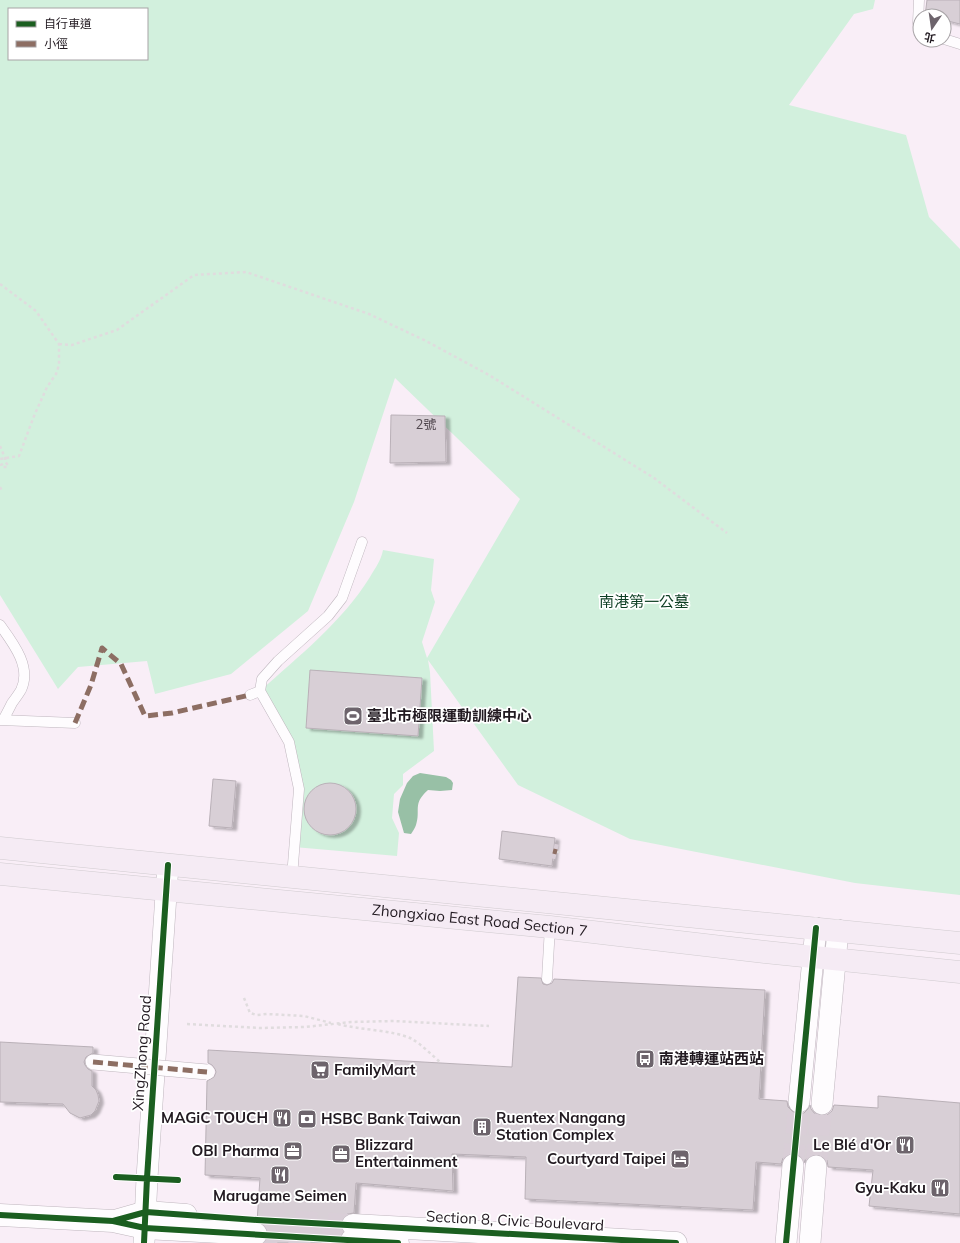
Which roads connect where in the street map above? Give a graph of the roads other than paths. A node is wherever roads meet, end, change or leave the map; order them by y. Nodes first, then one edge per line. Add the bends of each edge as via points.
1 (362, 542) dead end
2 (0, 625) edge
3 (2, 720) edge
4 (75, 723) dead end
5 (0, 848) edge
6 (168, 865) junction
7 (0, 874) edge
8 (292, 878) junction
9 (166, 890) junction
10 (550, 927) junction
11 (816, 928) junction
12 (838, 930) junction
13 (960, 943) edge
14 (812, 956) junction
15 (835, 959) junction
16 (960, 972) edge
17 (547, 979) dead end
18 (93, 1062) dead end
19 (207, 1072) dead end
20 (799, 1102) tunnel mouth
21 (822, 1104) tunnel mouth
22 (793, 1165) tunnel mouth
23 (816, 1166) tunnel mouth
24 (0, 1216) edge
25 (257, 1227) tunnel mouth
26 (145, 1228) edge
27 (488, 1238) edge
28 (398, 1243) edge
29 (676, 1243) edge
30 (786, 1243) edge
31 (810, 1243) edge

1 - 8 lane via 342,598 328,616 262,679 255,693 289,742 299,789
2 - 3 lane via 21,659 24,670 21,690
3 - 4 lane
5 - 6 main road, Zhongxiao East Road Section 7
6 - 8 main road, Zhongxiao East Road Section 7
6 - 9 street, XingZhong Road
7 - 9 main road, Zhongxiao East Road Section 7
8 - 11 main road, Zhongxiao East Road Section 7
9 - 10 main road, Zhongxiao East Road Section 7
9 - 26 street, XingZhong Road
10 - 14 main road, Zhongxiao East Road Section 7
10 - 17 lane
11 - 12 main road, Zhongxiao East Road Section 7
11 - 14 street
12 - 13 main road, Zhongxiao East Road Section 7
12 - 15 street
14 - 15 main road, Zhongxiao East Road Section 7
14 - 20 street
15 - 16 main road, Zhongxiao East Road Section 7
15 - 21 street
18 - 19 street, bridge
22 - 30 street
23 - 31 street
24 - 26 street via 113,1221
25 - 26 street
27 - 28 street, Section 8, Civic Boulevard via 352,1232
27 - 29 street, Section 8, Civic Boulevard

